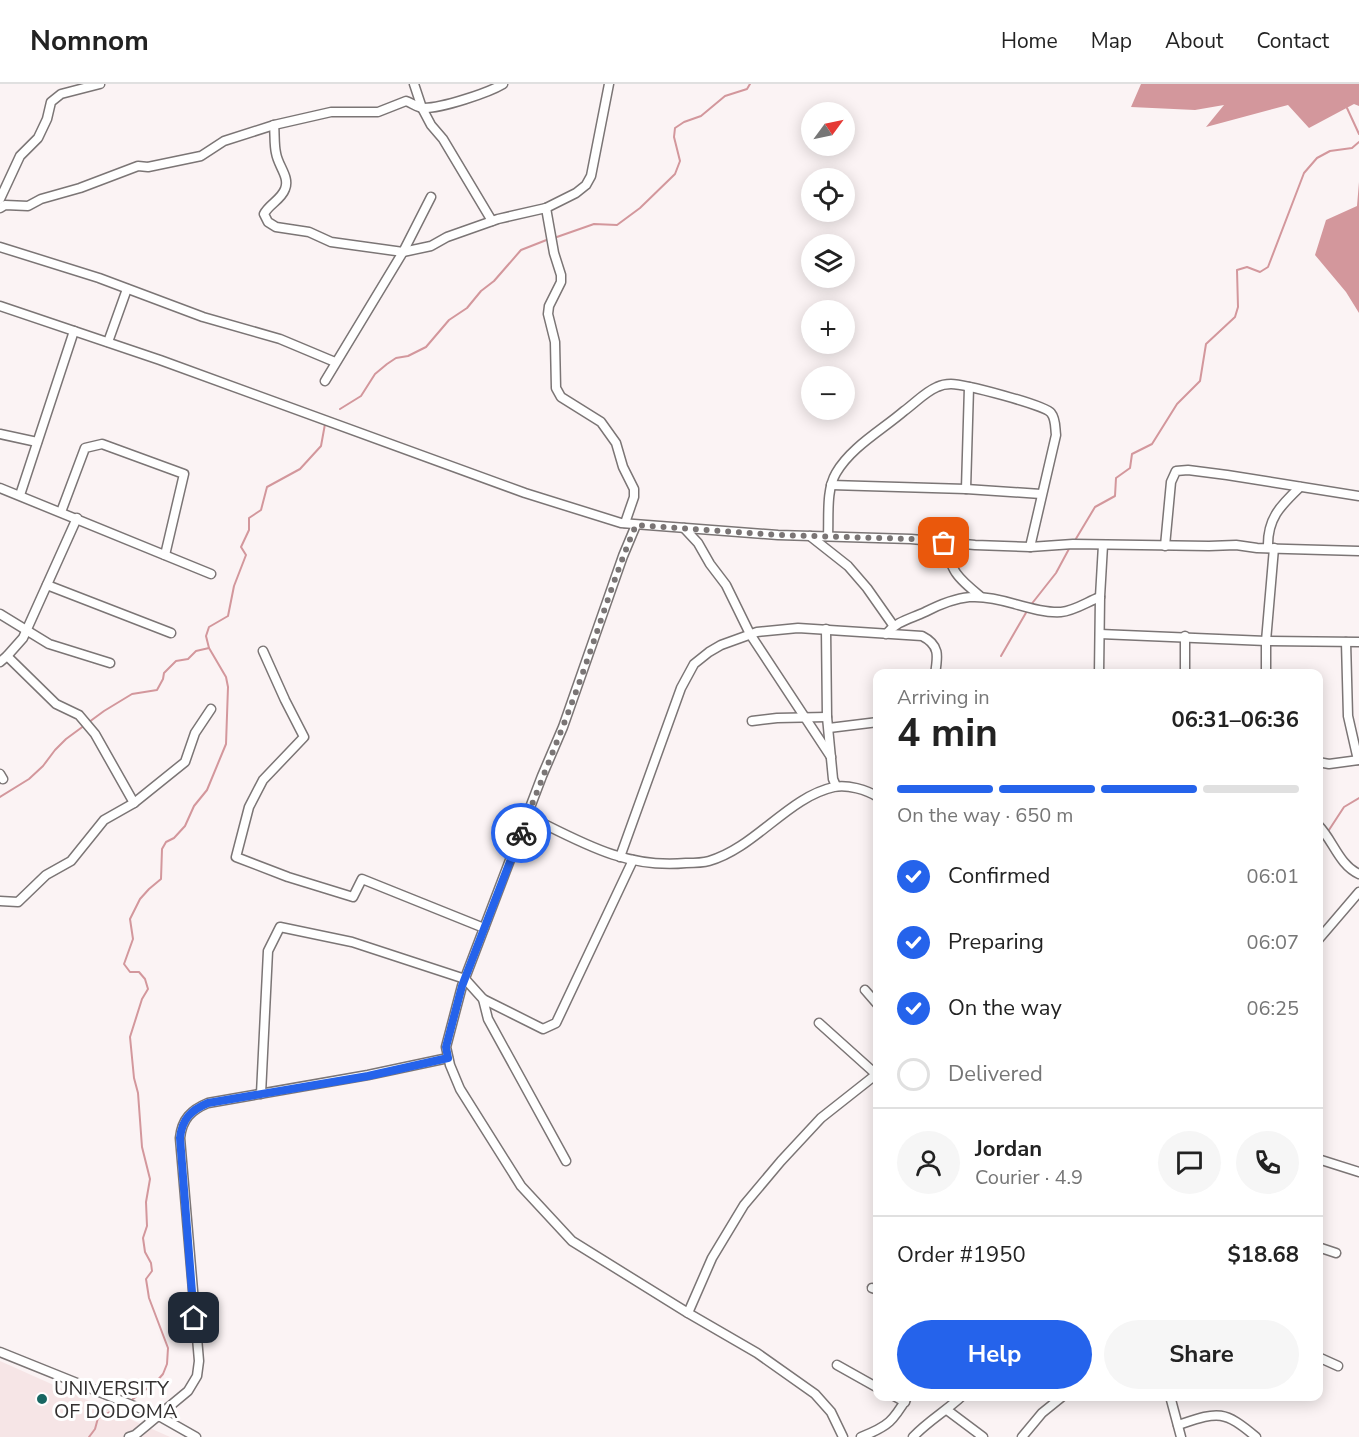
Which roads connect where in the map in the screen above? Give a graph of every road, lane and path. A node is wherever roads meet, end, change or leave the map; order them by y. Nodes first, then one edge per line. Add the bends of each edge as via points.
1 (100, 84) edge
2 (414, 84) edge
3 (503, 84) edge
4 (609, 84) edge
5 (422, 108) junction
6 (274, 125) junction
7 (431, 197) dead end
8 (0, 199) edge
9 (0, 208) edge
10 (546, 208) junction
11 (492, 221) junction
12 (0, 247) edge
13 (403, 252) junction
14 (127, 289) junction
15 (0, 306) edge
16 (74, 331) junction
17 (108, 342) junction
18 (336, 362) junction
19 (325, 381) dead end
20 (969, 387) junction
21 (0, 434) edge
22 (38, 442) junction
23 (831, 485) junction
24 (1300, 487) junction
25 (0, 488) edge
26 (966, 489) junction
27 (1041, 494) junction
28 (20, 495) junction
29 (1359, 496) edge
30 (61, 512) junction
31 (77, 518) junction
32 (625, 524) junction
33 (636, 525) junction
34 (684, 528) junction
35 (810, 536) junction
36 (828, 536) junction
37 (944, 543) junction
38 (1103, 544) junction
39 (1165, 546) junction
40 (1030, 547) junction
41 (1271, 548) junction
42 (1359, 551) edge
43 (165, 555) junction
44 (211, 574) dead end
45 (46, 585) junction
46 (980, 596) junction
47 (1100, 597) junction
48 (0, 614) edge
49 (893, 626) junction
50 (826, 629) junction
51 (26, 631) junction
52 (171, 633) dead end
53 (750, 634) junction
54 (886, 634) junction
55 (1100, 634) junction
56 (1185, 636) junction
57 (1266, 641) junction
58 (1346, 642) junction
59 (1359, 642) edge
60 (263, 651) dead end
61 (4, 659) edge
62 (110, 663) dead end
63 (936, 669) edge
64 (1100, 669) edge
65 (1185, 669) edge
66 (1266, 669) edge
67 (211, 709) dead end
68 (827, 717) junction
69 (805, 718) junction
70 (752, 721) dead end
71 (873, 723) edge
72 (829, 728) junction
73 (831, 757) junction
74 (1359, 760) edge
75 (1323, 763) edge
76 (836, 786) junction
77 (873, 795) edge
78 (134, 803) junction
79 (528, 816) junction
80 (1323, 830) edge
81 (620, 857) junction
82 (633, 860) junction
83 (1359, 874) edge
84 (1359, 892) edge
85 (0, 901) edge
86 (484, 928) junction
87 (1323, 934) edge
88 (465, 979) junction
89 (865, 990) dead end
90 (483, 999) junction
91 (873, 999) edge
92 (819, 1023) dead end
93 (448, 1058) junction
94 (873, 1071) edge
95 (873, 1078) edge
96 (261, 1094) junction
97 (566, 1161) dead end
98 (1323, 1161) edge
99 (1359, 1172) edge
100 (1323, 1248) edge
101 (1336, 1252) dead end
102 (688, 1313) junction
103 (0, 1353) edge
104 (1323, 1359) edge
105 (837, 1365) dead end
106 (1338, 1366) dead end
107 (873, 1385) edge
108 (905, 1401) edge
109 (957, 1401) edge
110 (1057, 1401) edge
111 (1171, 1401) edge
112 (947, 1410) junction
113 (159, 1416) junction
114 (1178, 1425) junction
115 (129, 1437) edge
116 (196, 1437) edge
117 (843, 1437) edge
118 (861, 1437) edge
119 (913, 1437) edge
120 (983, 1437) edge
121 (1022, 1437) edge
122 (1181, 1437) edge
123 (1256, 1437) edge

1 - 8 street via 61,94 51,102 38,138 20,156
2 - 5 street
3 - 5 street via 488,93
4 - 10 street via 591,176 576,193
5 - 6 street via 406,101 378,112 331,112
5 - 11 street
6 - 9 street via 224,141 201,156 138,166 28,206
6 - 13 street via 276,154 286,186 264,214 268,222 331,242
7 - 13 street
10 - 11 street
10 - 32 street via 561,275 548,314 555,342 556,388 561,397 601,422 616,443 634,489
11 - 13 street via 431,246
12 - 14 street
13 - 18 street
14 - 17 street
14 - 18 street via 280,339
15 - 16 street
16 - 17 street
16 - 22 street
17 - 32 street via 525,493
18 - 19 street
20 - 23 street via 950,384 926,393 853,453 836,472
20 - 26 street
20 - 27 street via 1051,413 1056,435
21 - 22 street
22 - 28 street
23 - 26 street
23 - 36 street
24 - 29 street
24 - 39 street via 1176,471 1171,482
24 - 41 street via 1274,515 1267,533
25 - 28 street
26 - 27 street
27 - 40 street
28 - 30 street
30 - 31 street
30 - 43 street via 85,448 102,444 184,474
31 - 43 street
31 - 45 street
32 - 33 street
33 - 34 street
33 - 79 street
34 - 35 street
34 - 53 street via 726,585
35 - 36 street
35 - 49 street via 848,566
36 - 37 street
37 - 40 street
37 - 46 street via 961,581
38 - 39 street
38 - 40 street
38 - 47 street
39 - 41 street
41 - 42 street
41 - 57 street
43 - 44 street
45 - 51 street
45 - 52 street
46 - 47 street via 1060,612
46 - 49 street via 947,601
47 - 55 street
48 - 51 street
49 - 54 street
50 - 53 street via 780,629
50 - 54 street
50 - 68 street
51 - 61 street
51 - 62 street via 49,644
53 - 69 street
53 - 81 street via 721,645 694,664 681,688
54 - 63 street via 922,636 931,641 936,648
55 - 56 street
55 - 64 street
56 - 57 street
56 - 65 street
57 - 58 street
57 - 66 street
58 - 59 street
58 - 74 street via 1348,716
60 - 86 street via 304,737 263,780 249,807 236,857 353,897 362,879
61 - 78 street via 56,704 79,715 95,734
67 - 78 street via 195,733 185,762
68 - 69 street
68 - 72 street
69 - 70 street
69 - 73 street
71 - 72 street
72 - 73 street
73 - 76 street
74 - 75 street
76 - 77 street
76 - 82 street via 810,797 733,850 708,861 667,864
78 - 85 street via 104,820 71,861 46,875 18,902
79 - 81 street
79 - 86 street
80 - 83 street via 1349,869
81 - 82 street
82 - 90 street via 556,1023 543,1029
84 - 87 street
86 - 88 street
88 - 90 street
88 - 93 street via 446,1047
88 - 96 street via 352,942 280,927 268,951
89 - 91 street
90 - 97 street via 488,1019
92 - 94 street
93 - 96 street
93 - 102 street via 460,1089 521,1186 572,1241
95 - 102 street via 821,1118 744,1205 712,1258
96 - 113 street via 197,1107 181,1125 199,1361 197,1376 188,1391
98 - 99 street
100 - 101 street
102 - 117 street via 757,1353 815,1394 831,1412
103 - 113 street
104 - 106 street
105 - 107 street
108 - 118 street via 883,1428
109 - 112 street
110 - 121 street
111 - 114 street
112 - 119 street
112 - 120 street
113 - 115 street
113 - 116 street
114 - 122 street
114 - 123 street via 1226,1416

